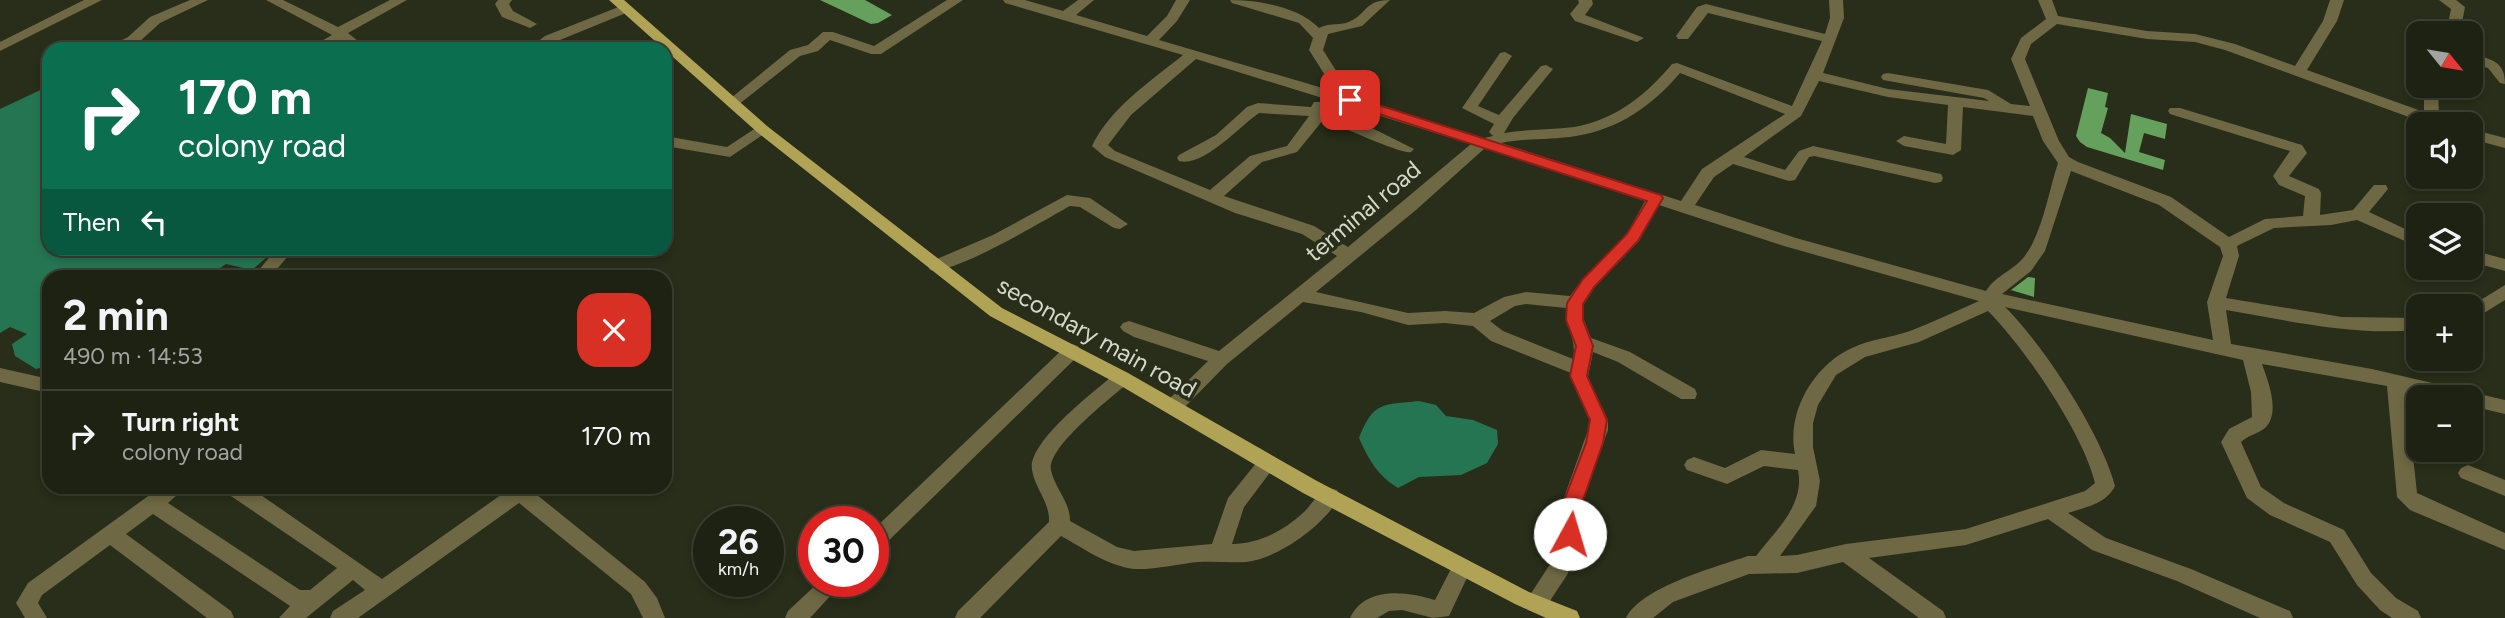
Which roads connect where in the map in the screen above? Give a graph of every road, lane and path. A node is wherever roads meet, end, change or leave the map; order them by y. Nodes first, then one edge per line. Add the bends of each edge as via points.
1 (95, 0) edge
2 (201, 0) edge
3 (273, 0) edge
4 (400, 0) edge
5 (505, 0) edge
6 (956, 0) edge
7 (1010, 0) edge
8 (1087, 0) edge
9 (1183, 0) edge
10 (1237, 0) edge
11 (1383, 0) edge
12 (1585, 0) edge
13 (1836, 0) edge
14 (2045, 0) edge
15 (2337, 0) edge
16 (2446, 0) edge
17 (1261, 3) edge
18 (621, 4) edge
19 (1042, 4) edge
20 (1066, 16) junction
21 (2053, 20) junction
22 (2455, 21) edge
23 (530, 24) dead end
24 (340, 34) junction
25 (1319, 36) junction
26 (1682, 36) dead end
27 (1637, 38) dead end
28 (1829, 38) junction
29 (1150, 41) junction
30 (127, 42) edge
31 (327, 42) edge
32 (351, 42) edge
33 (546, 42) edge
34 (659, 42) edge
35 (0, 47) edge
36 (672, 54) edge
37 (1192, 54) junction
38 (1505, 56) dead end
39 (2499, 66) edge
40 (1546, 69) dead end
41 (2299, 71) junction
42 (1815, 76) junction
43 (1888, 77) dead end
44 (2505, 80) edge
45 (1328, 93) junction
46 (733, 102) junction
47 (1956, 103) junction
48 (2006, 107) junction
49 (2175, 111) dead end
50 (1315, 112) junction
51 (2038, 112) junction
52 (2410, 112) edge
53 (1797, 113) junction
54 (1502, 122) junction
55 (762, 129) junction
56 (2483, 137) edge
57 (1487, 141) junction
58 (1904, 141) dead end
59 (672, 142) edge
60 (2505, 143) edge
61 (1406, 149) dead end
62 (1185, 158) dead end
63 (1732, 158) junction
64 (2066, 162) junction
65 (1935, 178) dead end
66 (2380, 188) dead end
67 (1212, 197) junction
68 (1655, 198) junction
69 (1685, 208) junction
70 (2358, 214) junction
71 (2311, 220) junction
72 (1120, 224) dead end
73 (2406, 235) edge
74 (2228, 244) junction
75 (280, 256) edge
76 (1349, 256) junction
77 (2483, 259) edge
78 (2505, 265) edge
79 (936, 266) junction
80 (267, 270) edge
81 (2505, 290) edge
82 (1301, 295) junction
83 (1991, 301) junction
84 (2216, 302) junction
85 (1575, 303) junction
86 (2483, 306) edge
87 (1477, 320) junction
88 (2406, 325) edge
89 (1129, 327) dead end
90 (1584, 342) junction
91 (2223, 349) junction
92 (1072, 351) junction
93 (2251, 355) junction
94 (1221, 359) junction
95 (1579, 369) junction
96 (0, 375) edge
97 (1122, 378) junction
98 (2396, 383) junction
99 (42, 384) edge
100 (2406, 385) edge
101 (1688, 394) dead end
102 (2483, 402) edge
103 (1173, 407) junction
104 (2505, 407) edge
105 (1268, 462) junction
106 (1806, 464) junction
107 (1694, 465) dead end
108 (2468, 472) dead end
109 (2505, 488) edge
110 (166, 494) edge
111 (244, 494) edge
112 (509, 494) edge
113 (519, 494) edge
114 (1330, 496) junction
115 (153, 504) junction
116 (2051, 510) junction
117 (1059, 525) junction
118 (889, 528) edge
119 (109, 533) junction
120 (2505, 542) edge
121 (1219, 553) junction
122 (1846, 553) junction
123 (1761, 565) junction
124 (1462, 567) junction
125 (353, 568) junction
126 (380, 590) junction
127 (818, 597) edge
128 (313, 599) junction
129 (1536, 604) junction
130 (2385, 611) edge
131 (36, 618) edge
132 (223, 618) edge
133 (290, 618) edge
134 (341, 618) edge
135 (653, 618) edge
136 (796, 618) edge
137 (967, 618) edge
138 (1361, 618) edge
139 (1569, 618) edge
140 (1637, 618) edge
141 (1935, 618) edge
142 (2282, 618) edge
143 (2410, 618) edge

1 - 35 street
2 - 30 street via 155,20
3 - 24 street
4 - 24 street
5 - 23 street via 502,4 507,14
6 - 46 street via 876,51 828,35 813,48 795,53
7 - 19 street
8 - 20 street
9 - 29 street
10 - 17 street
11 - 25 street via 1354,25 1331,26
12 - 27 street via 1577,14 1580,18
13 - 28 street via 1837,18
14 - 21 street
15 - 41 street via 2330,21
16 - 22 street via 2458,7
17 - 25 street via 1304,20
18 - 33 street
18 - 34 main road, secondary main road
19 - 20 street
20 - 29 street
21 - 41 street via 2196,38
21 - 51 street via 2017,53
24 - 31 street
24 - 32 street
25 - 45 street via 1316,50 1335,80
26 - 28 street via 1706,8
28 - 42 street
29 - 37 street
36 - 46 main road, secondary main road
37 - 45 street
37 - 67 street via 1122,116 1100,146
38 - 54 street via 1469,108
39 - 44 street
40 - 54 street
41 - 52 street
42 - 47 street
42 - 53 street
43 - 48 street via 1988,94
45 - 50 street
45 - 57 street
46 - 55 main road, secondary main road
47 - 48 street
47 - 58 street via 1953,150
48 - 51 street
49 - 71 street via 2297,148 2299,153 2281,176 2313,193
50 - 61 street
50 - 62 street via 1255,109 1221,138
50 - 67 street via 1315,121 1292,149 1256,159
51 - 64 street
53 - 57 street via 1678,67 1656,92 1618,119 1577,131
53 - 63 street
54 - 57 street
55 - 59 street via 730,152
55 - 79 main road, secondary main road
56 - 60 street
57 - 68 street
57 - 76 street, terminal road
63 - 65 street via 1789,176 1804,154 1813,151
63 - 69 street via 1708,173
64 - 74 street via 2165,201
64 - 83 street via 2039,247 2029,262 1999,284
66 - 70 street
67 - 76 street via 1308,230
68 - 69 street
68 - 85 street via 1633,237
69 - 83 street
70 - 71 street
70 - 73 street
71 - 74 street via 2271,223
72 - 79 street via 1084,202 1067,200 999,239
74 - 84 street via 2231,256
75 - 80 street
76 - 82 street, terminal road
77 - 78 street
79 - 92 main road, secondary main road via 996,312
81 - 86 street
82 - 87 street via 1408,319
82 - 94 street, terminal road
83 - 91 street
83 - 106 street via 1913,337 1859,352 1830,370 1809,404 1804,423
83 - 116 street via 2062,398 2105,479 2105,486 2092,497
84 - 88 street via 2352,325
84 - 91 street
85 - 87 street via 1518,299
85 - 90 street via 1574,320
87 - 95 street via 1497,336
89 - 94 street
90 - 95 street
90 - 101 street via 1634,362
91 - 93 street
92 - 97 main road, secondary main road
92 - 118 street
93 - 98 street
93 - 130 street via 2263,419 2238,432 2231,442 2248,483 2277,509 2337,536
94 - 103 street, terminal road
95 - 129 street via 1599,420 1598,430 1572,506 1566,555
96 - 99 street
97 - 103 main road, secondary main road
97 - 117 street via 1042,457 1040,468 1060,513
98 - 100 street
98 - 120 street via 2407,497
102 - 104 street
103 - 105 main road, secondary main road
105 - 114 main road, secondary main road
105 - 121 street via 1235,504
106 - 107 street via 1761,458 1727,476
106 - 123 street via 1810,481 1806,506
108 - 109 street
110 - 115 street
111 - 125 street
112 - 126 street via 444,548
113 - 135 street via 632,582 645,596
114 - 121 street via 1289,536 1249,553
114 - 124 main road, secondary main road
115 - 119 street
115 - 128 street via 297,599
116 - 122 street via 1966,537
116 - 142 street via 2099,544
117 - 121 street via 1112,554 1134,560
117 - 137 street
119 - 131 street via 35,589 27,603
119 - 132 street
122 - 123 street via 1797,564
122 - 141 street
123 - 140 street via 1737,568 1666,596
124 - 129 main road, secondary main road
124 - 138 street via 1440,610 1388,600
125 - 126 street
125 - 128 street
126 - 134 street
127 - 136 street
128 - 133 street
129 - 139 main road, secondary main road
130 - 143 street

